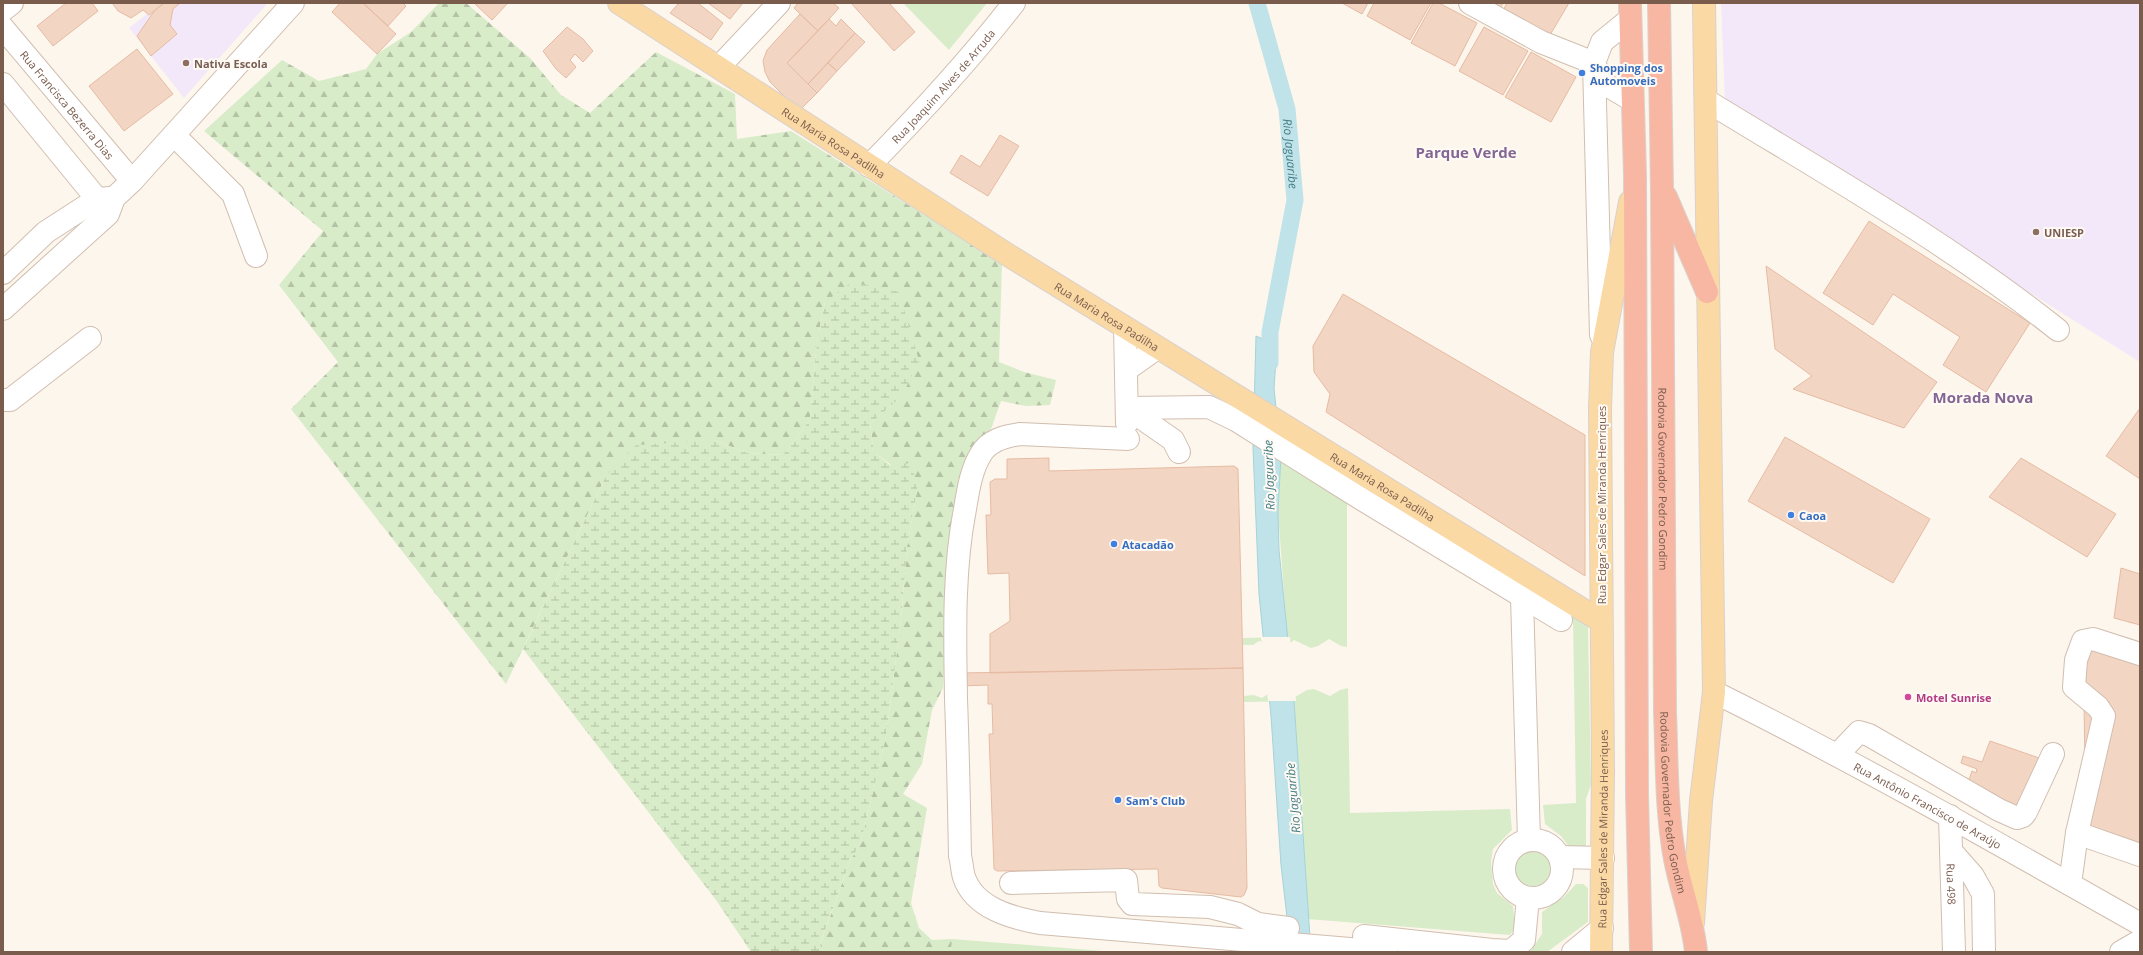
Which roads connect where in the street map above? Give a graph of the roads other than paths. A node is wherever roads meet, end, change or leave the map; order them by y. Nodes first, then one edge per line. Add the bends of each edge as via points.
1 (12, 3) edge
2 (293, 3) edge
3 (619, 3) edge
4 (779, 3) edge
5 (1014, 3) edge
6 (1470, 3) edge
7 (1658, 3) edge
8 (1704, 3) edge
9 (3, 10) edge
10 (1630, 11) edge
11 (3, 28) edge
12 (1594, 63) junction
13 (719, 67) junction
14 (3, 84) edge
15 (1632, 100) junction
16 (1707, 101) junction
17 (174, 135) junction
18 (869, 166) junction
19 (1635, 174) junction
20 (132, 181) junction
21 (1662, 189) junction
22 (105, 199) junction
23 (256, 256) dead end
24 (3, 273) edge
25 (1707, 292) junction
26 (3, 309) edge
27 (1125, 328) junction
28 (2058, 330) dead end
29 (90, 338) dead end
30 (1157, 348) junction
31 (1602, 352) junction
32 (1126, 370) junction
33 (3, 400) edge
34 (1126, 408) junction
35 (1179, 452) dead end
36 (1522, 597) junction
37 (1560, 620) dead end
38 (1601, 621) junction
39 (2140, 654) edge
40 (1714, 692) junction
41 (2053, 754) dead end
42 (1836, 755) junction
43 (1950, 816) junction
44 (2077, 833) junction
45 (1529, 840) junction
46 (1951, 851) junction
47 (2140, 855) edge
48 (1562, 863) junction
49 (1603, 866) junction
50 (1011, 883) dead end
51 (2070, 884) junction
52 (1528, 898) junction
53 (2140, 924) edge
54 (1694, 930) junction
55 (1281, 935) junction
56 (1314, 938) junction
57 (2140, 941) edge
58 (1602, 942) edge
59 (1386, 952) edge
60 (1573, 952) edge
61 (1642, 952) edge
62 (1696, 952) edge
63 (1954, 952) edge
64 (1984, 952) edge
65 (2121, 952) edge

1 - 9 street
2 - 17 street
3 - 13 main road, Rua Maria Rosa Padilha
4 - 13 street
5 - 18 street, Rua Joaquim Alves de Arruda via 978,50
6 - 12 street via 1541,42
7 - 21 highway, Rodovia Governador Pedro Gondim
8 - 16 main road
10 - 12 street via 1602,42
10 - 15 highway
11 - 20 street, Rua Francisca Bezerra Dias
12 - 15 street via 1603,83
12 - 31 street, Rua Edgar Sales de Miranda Henriques
13 - 18 main road, Rua Maria Rosa Padilha
14 - 22 street
15 - 19 highway
16 - 25 main road
16 - 28 street via 1851,188 2017,298
17 - 20 street
17 - 23 street via 233,194
18 - 27 main road, Rua Maria Rosa Padilha
19 - 31 main road
19 - 61 highway via 1637,796
20 - 22 street
21 - 25 highway
21 - 54 highway, Rodovia Governador Pedro Gondim via 1665,704 1668,796 1675,859
22 - 24 street via 46,232
22 - 26 street via 108,214
25 - 40 main road
27 - 30 main road, Rua Maria Rosa Padilha
27 - 32 street
29 - 33 street via 10,400
30 - 32 street
30 - 38 main road, Rua Maria Rosa Padilha
31 - 38 main road, Rua Edgar Sales de Miranda Henriques
32 - 34 street
34 - 35 street via 1173,440
34 - 36 street via 1209,407 1282,447
34 - 55 street via 1128,446 1020,434 1004,436 981,453 974,470 960,534 956,596 960,856 965,879 977,897 994,909 1021,920
36 - 37 street
36 - 45 street
38 - 49 main road, Rua Edgar Sales de Miranda Henriques
39 - 44 street via 2093,639 2083,642 2076,660 2074,687 2098,707 2104,716
40 - 42 street, Rua Antônio Francisco de Araújo
40 - 54 main road via 1701,801
41 - 42 street via 2026,812 2017,818 1869,735 1859,732
42 - 43 street, Rua Antônio Francisco de Araújo
43 - 46 street, Rua 498
43 - 51 street, Rua Antônio Francisco de Araújo
44 - 47 street
44 - 51 street
45 - 48 street via 1548,843
45 - 52 street via 1518,844 1509,852 1504,863 1508,885 1517,894
46 - 63 street, Rua 498
46 - 64 street via 1973,876 1983,894
48 - 49 street
48 - 52 street via 1560,882 1552,892 1541,898
49 - 58 main road, Rua Edgar Sales de Miranda Henriques
50 - 55 street via 1126,880 1128,899 1132,904 1210,907 1238,914
51 - 53 street, Rua Antônio Francisco de Araújo
52 - 56 street via 1524,940 1511,951
54 - 62 highway, Rodovia Governador Pedro Gondim
55 - 56 street
56 - 59 street
57 - 65 street
58 - 60 street

